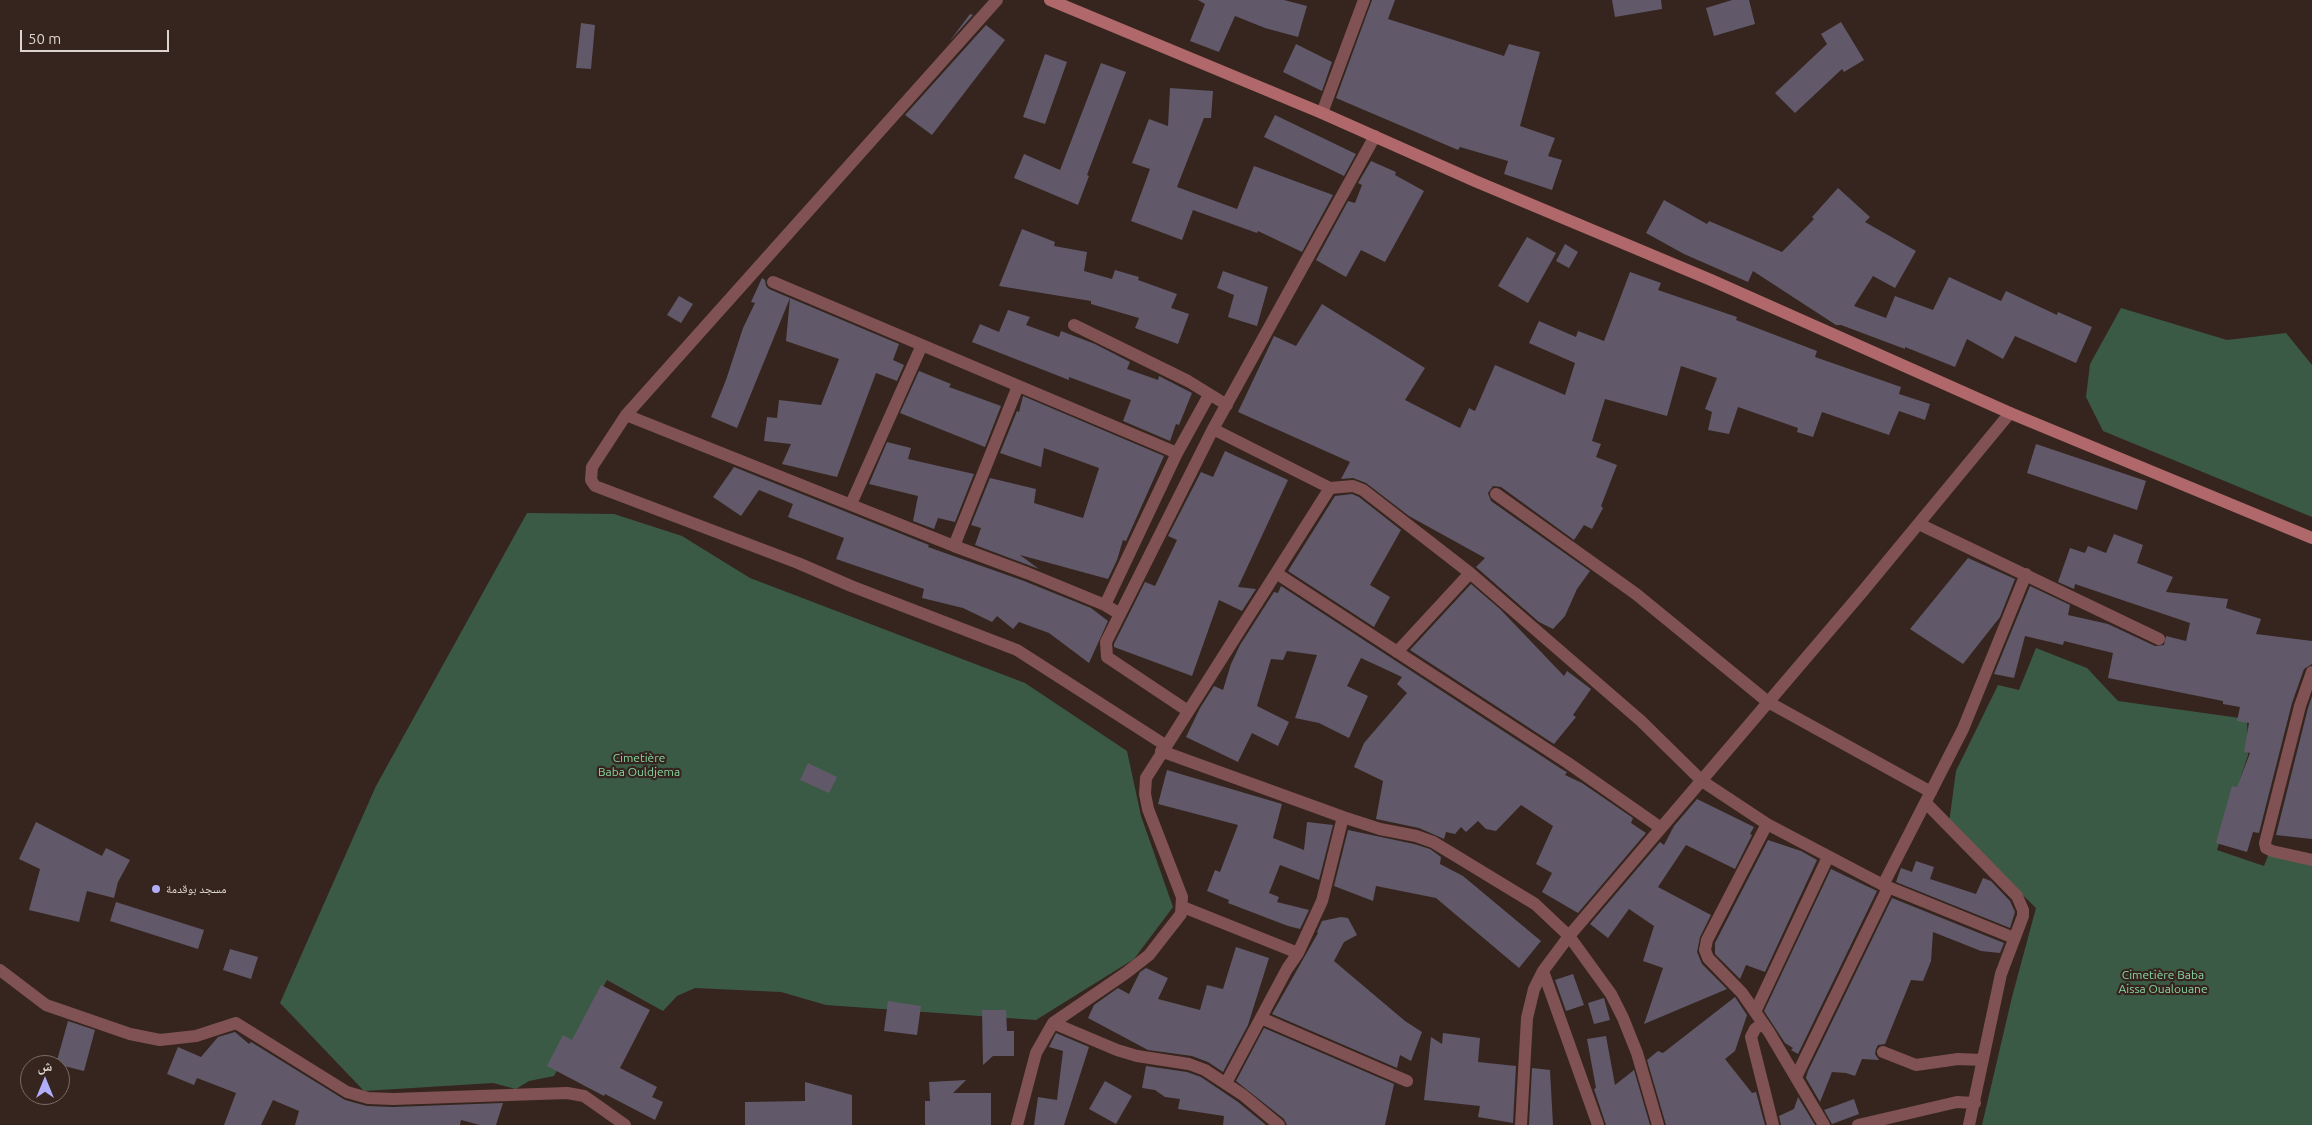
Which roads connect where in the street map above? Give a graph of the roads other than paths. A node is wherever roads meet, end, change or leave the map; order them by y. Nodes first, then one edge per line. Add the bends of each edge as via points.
1 (997, 0) edge
2 (1050, 0) edge
3 (1364, 0) edge
4 (1322, 113) junction
5 (1375, 136) junction
6 (773, 282) dead end
7 (1074, 325) dead end
8 (922, 345) junction
9 (1018, 386) junction
10 (1209, 395) junction
11 (1227, 405) junction
12 (2010, 413) junction
13 (626, 415) junction
14 (1213, 429) junction
15 (1176, 453) junction
16 (1330, 488) junction
17 (1496, 494) dead end
18 (851, 504) junction
19 (1919, 524) junction
20 (2312, 538) edge
21 (954, 546) junction
22 (1470, 572) junction
23 (1276, 574) junction
24 (2026, 574) junction
25 (1104, 605) junction
26 (1120, 614) junction
27 (2159, 639) dead end
28 (1397, 652) junction
29 (2312, 672) edge
30 (1768, 702) junction
31 (2306, 708) edge
32 (1188, 711) junction
33 (1163, 748) junction
34 (1702, 780) junction
35 (1929, 797) junction
36 (1343, 817) junction
37 (1766, 824) junction
38 (1660, 828) junction
39 (1828, 857) junction
40 (2312, 860) edge
41 (1886, 886) junction
42 (1183, 907) junction
43 (1569, 936) junction
44 (2014, 938) junction
45 (1298, 953) junction
46 (0, 970) edge
47 (1543, 972) junction
48 (1755, 1012) junction
49 (1261, 1018) junction
50 (1053, 1024) junction
51 (1763, 1024) junction
52 (1883, 1052) dead end
53 (1983, 1060) junction
54 (1796, 1077) junction
55 (1407, 1081) dead end
56 (1226, 1083) junction
57 (1975, 1103) junction
58 (625, 1125) edge
59 (1017, 1125) edge
60 (1279, 1125) edge
61 (1521, 1125) edge
62 (1598, 1125) edge
63 (1658, 1125) edge
64 (1773, 1125) edge
65 (1824, 1125) edge
66 (1858, 1125) edge
67 (1969, 1125) edge

1 - 13 street
2 - 4 main road
3 - 4 street
4 - 5 main road
5 - 11 street
5 - 12 main road
6 - 8 street
7 - 10 street via 1188,381
8 - 9 street
8 - 18 street
9 - 15 street
9 - 21 street
10 - 11 street
10 - 15 street
11 - 14 street
12 - 19 street
12 - 20 main road
13 - 18 street
13 - 33 street via 592,468 591,480 595,486 1017,650
14 - 16 street
14 - 26 street
15 - 25 street
16 - 22 street via 1353,486 1363,490
16 - 23 street
17 - 30 street via 1636,594
18 - 21 street
19 - 24 street
19 - 30 street
21 - 25 street via 1027,572
22 - 28 street
22 - 34 street via 1641,721
23 - 28 street
23 - 32 street
24 - 27 street
24 - 35 street via 1963,729
25 - 26 street
26 - 32 street via 1106,642 1107,657
28 - 38 street via 1568,763
29 - 31 street
30 - 34 street
30 - 35 street
31 - 40 street via 2265,843 2266,848 2272,851
32 - 33 street
33 - 36 street
33 - 42 street via 1146,778 1145,794
34 - 37 street
34 - 38 street
35 - 41 street
35 - 44 street via 2022,904 2023,916
36 - 43 street via 1434,842 1535,904
36 - 45 street via 1322,901
37 - 39 street
37 - 48 street via 1707,940 1706,950 1708,958 1742,992
38 - 43 street
39 - 41 street
39 - 48 street
41 - 44 street
41 - 54 street
42 - 45 street
42 - 50 street via 1176,923 1149,955
43 - 47 street
43 - 63 street via 1611,994 1623,1018
44 - 53 street via 2001,974
45 - 49 street
46 - 58 street via 46,1005 130,1034 160,1040 196,1036 236,1023 347,1092 368,1098 567,1093 584,1096
47 - 61 street via 1534,989 1528,1018
47 - 62 street
48 - 51 street
49 - 55 street
49 - 56 street
50 - 56 street via 1116,1050 1189,1064
50 - 59 street via 1036,1053
51 - 54 street
51 - 64 street via 1754,1029 1752,1037
52 - 53 street via 1916,1065 1958,1059
53 - 57 street
54 - 65 street
56 - 60 street
57 - 66 street via 1956,1102
57 - 67 street

